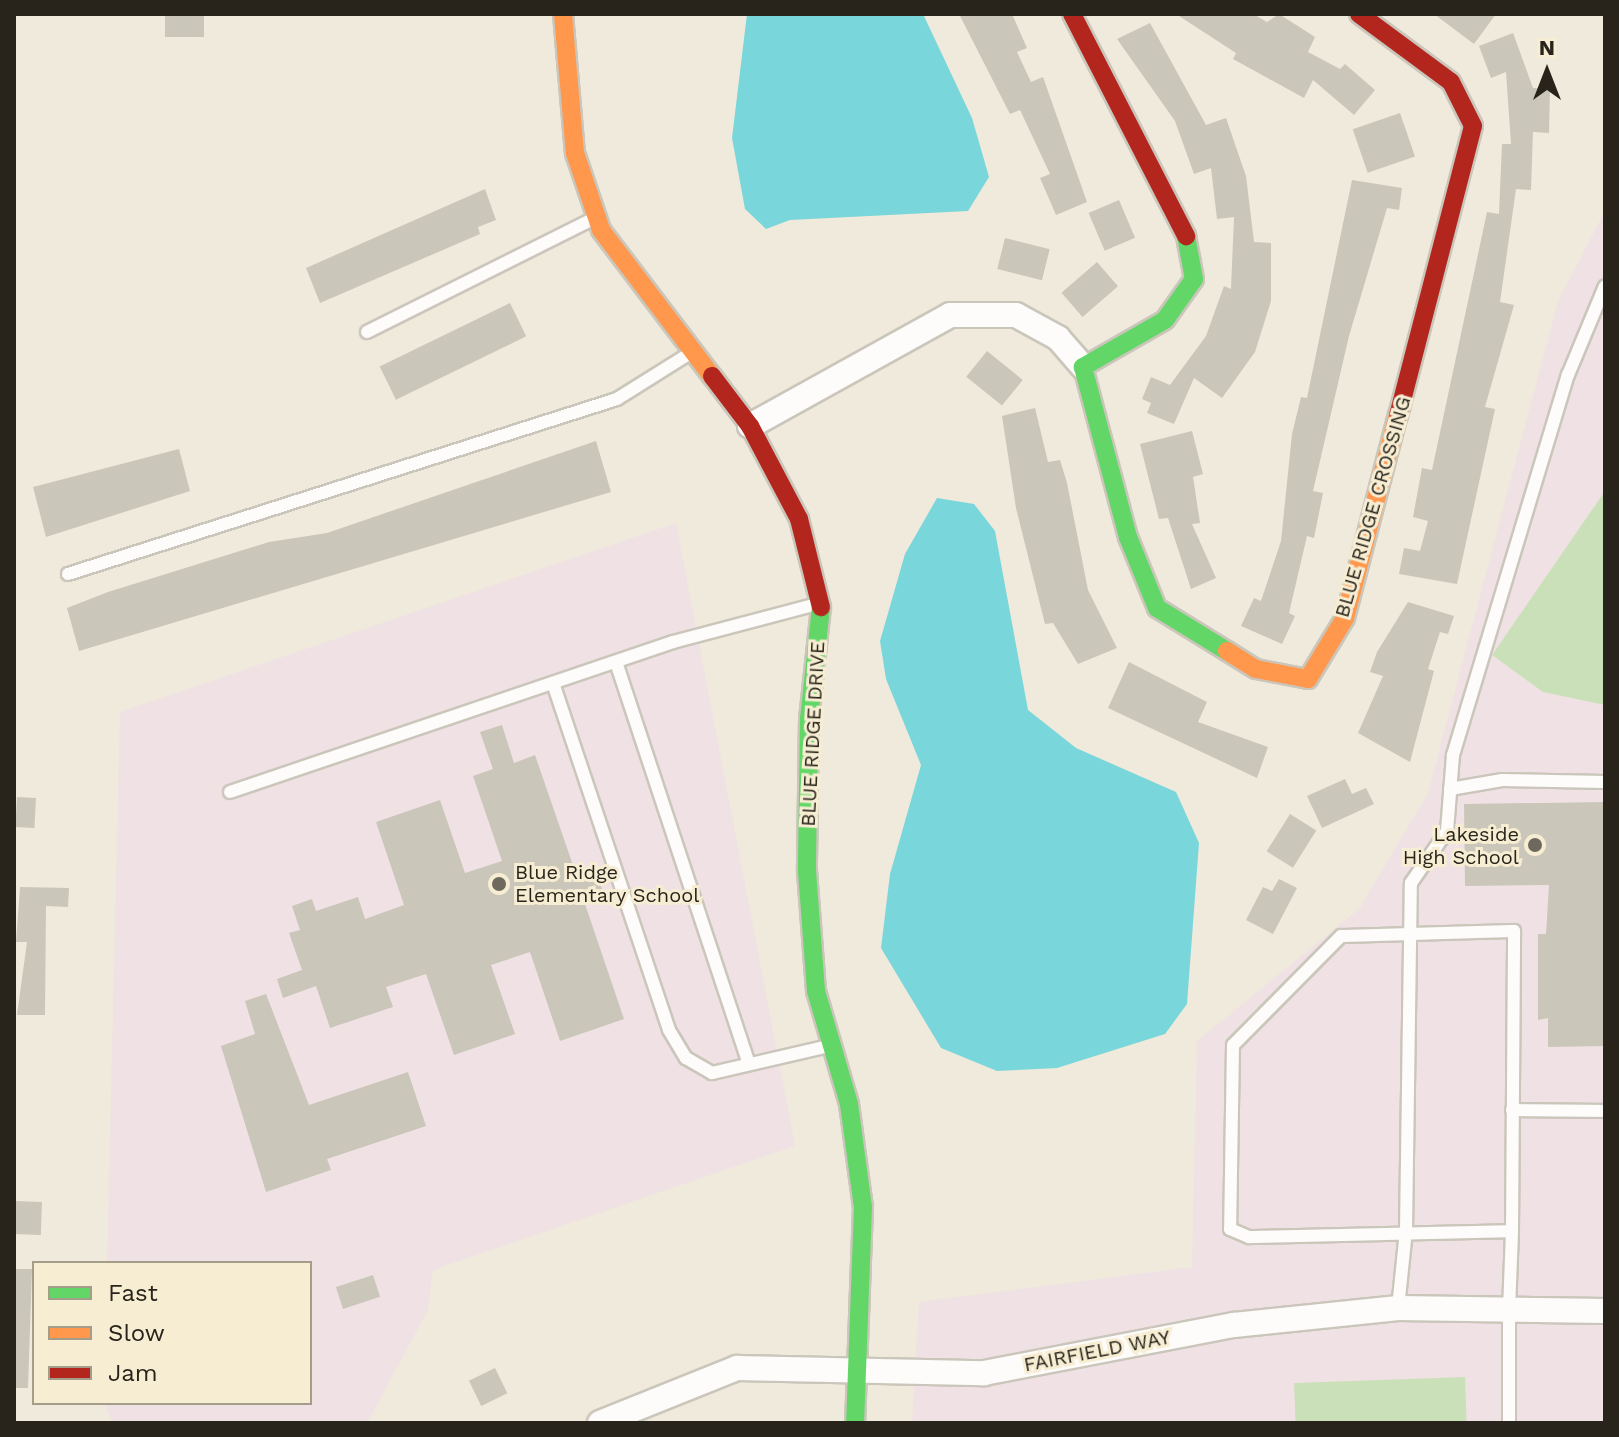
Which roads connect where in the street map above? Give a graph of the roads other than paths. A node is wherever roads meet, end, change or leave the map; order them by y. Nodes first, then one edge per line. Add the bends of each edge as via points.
1 (563, 14) edge
2 (1072, 14) edge
3 (1359, 14) edge
4 (596, 217) junction
5 (1605, 286) edge
6 (1599, 314) edge
7 (367, 332) dead end
8 (693, 352) junction
9 (1083, 367) junction
10 (750, 426) junction
11 (68, 574) dead end
12 (821, 603) junction
13 (616, 662) junction
14 (553, 683) junction
15 (1605, 782) edge
16 (1450, 789) junction
17 (230, 792) dead end
18 (1407, 934) junction
19 (832, 1045) junction
20 (749, 1064) junction
21 (1512, 1110) junction
22 (1605, 1111) edge
23 (1406, 1231) junction
24 (1512, 1231) junction
25 (1398, 1308) junction
26 (1509, 1310) junction
27 (1605, 1311) edge
28 (858, 1371) junction
29 (600, 1423) edge
30 (855, 1423) edge
31 (1509, 1423) edge

1 - 4 street, BLUE RIDGE DRIVE via 575,153
2 - 9 street via 1184,227 1194,279 1165,320
3 - 9 street, BLUE RIDGE CROSSING via 1451,82 1473,126 1345,618 1308,679 1256,669 1157,608 1128,537
4 - 7 lane
4 - 8 street, BLUE RIDGE DRIVE
5 - 6 lane
6 - 16 lane via 1453,755
8 - 10 street, BLUE RIDGE DRIVE
8 - 11 lane via 617,399
9 - 10 street, BLUE RIDGE CROSSING via 1058,338 1016,315 950,315
10 - 12 street, BLUE RIDGE DRIVE via 799,519
12 - 13 lane
12 - 19 street, BLUE RIDGE DRIVE via 809,719 807,871 816,991
13 - 14 lane
13 - 20 lane
14 - 17 lane
14 - 20 lane via 669,1030 686,1058 712,1073
15 - 16 lane via 1502,780
16 - 18 lane via 1447,831 1411,883
18 - 21 lane via 1514,931
18 - 23 lane
18 - 23 lane via 1341,936 1233,1045 1230,1229 1249,1237
19 - 20 lane
19 - 28 street, BLUE RIDGE DRIVE via 863,1207
21 - 22 lane
21 - 24 lane
23 - 24 lane
23 - 25 lane
24 - 26 lane
25 - 26 street, FAIRFIELD WAY
25 - 28 street, FAIRFIELD WAY via 1234,1325 984,1373
26 - 27 street, FAIRFIELD WAY
26 - 31 lane
28 - 29 street, FAIRFIELD WAY via 737,1368
28 - 30 street, BLUE RIDGE DRIVE

